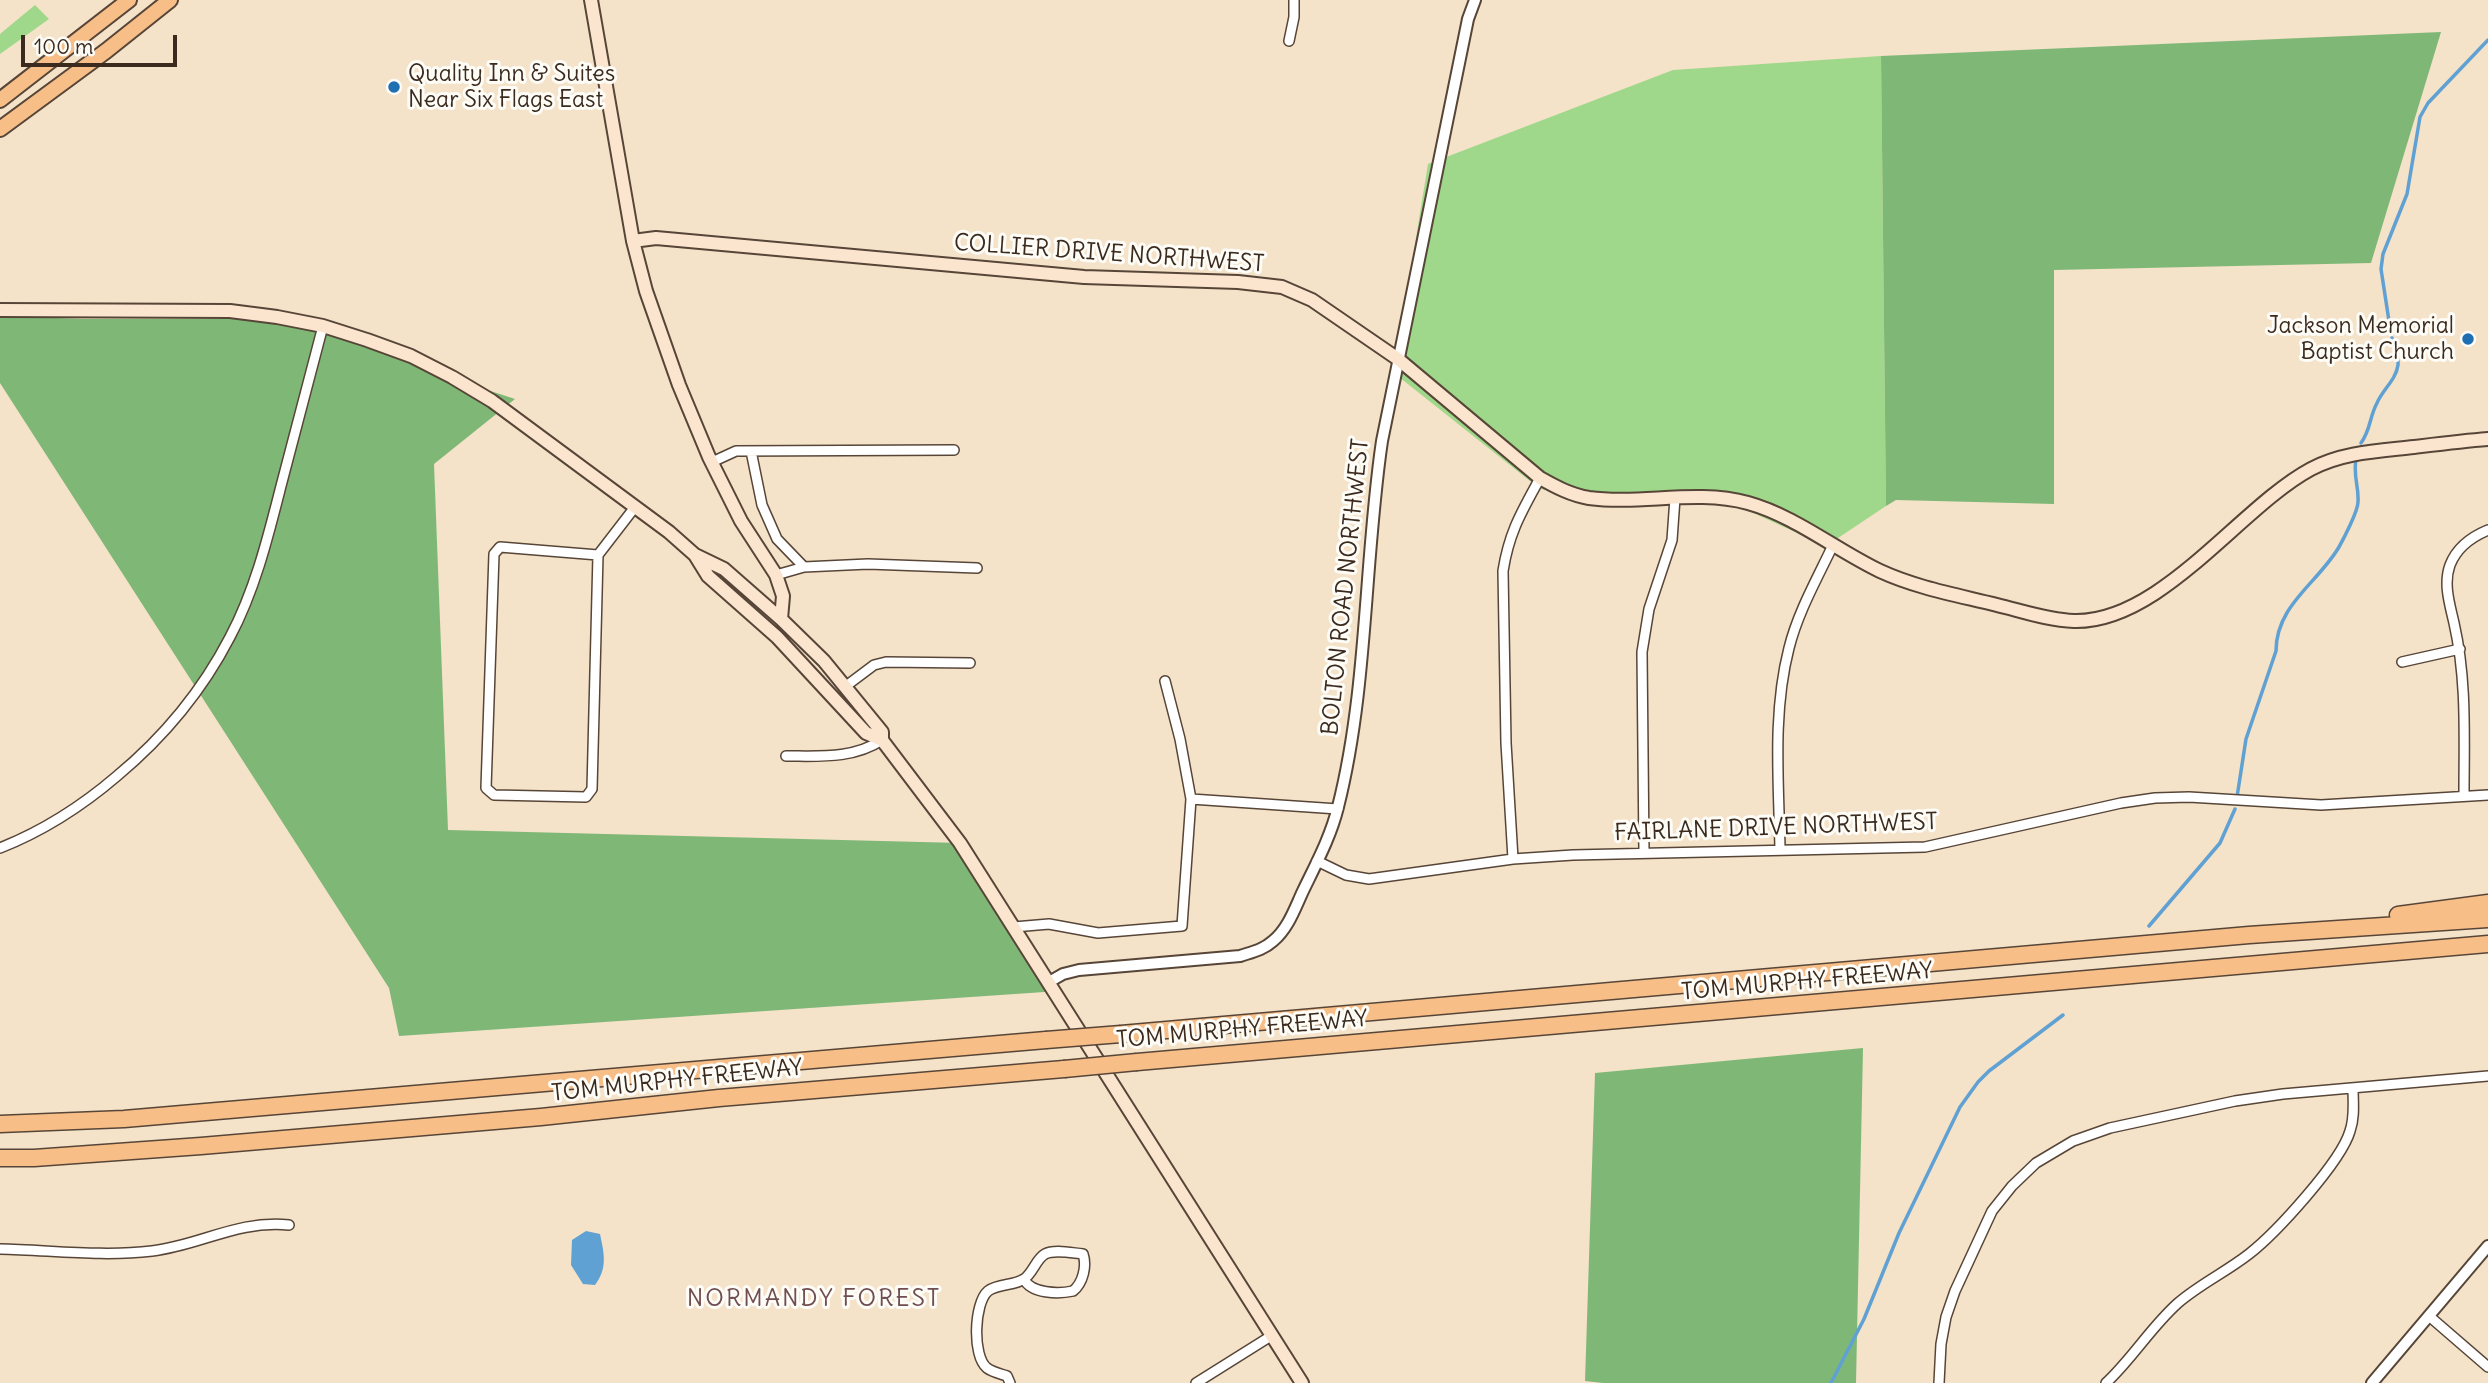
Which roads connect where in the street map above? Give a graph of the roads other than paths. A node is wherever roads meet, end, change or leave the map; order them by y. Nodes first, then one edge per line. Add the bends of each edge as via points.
1 (130, 0) edge
2 (170, 0) edge
3 (591, 0) edge
4 (1294, 0) edge
5 (1475, 0) edge
6 (1289, 41) dead end
7 (0, 100) edge
8 (0, 129) edge
9 (633, 241) junction
10 (0, 310) edge
11 (323, 326) junction
12 (1398, 359) junction
13 (2488, 439) edge
14 (954, 450) dead end
15 (751, 451) junction
16 (712, 462) junction
17 (1540, 478) junction
18 (1675, 498) junction
19 (635, 507) junction
20 (2488, 530) edge
21 (1833, 545) junction
22 (598, 555) junction
23 (695, 555) junction
24 (804, 567) junction
25 (977, 568) dead end
26 (776, 575) junction
27 (781, 619) junction
28 (2460, 649) junction
29 (2402, 662) dead end
30 (970, 663) dead end
31 (1165, 681) dead end
32 (846, 686) junction
33 (882, 740) junction
34 (786, 756) dead end
35 (2464, 795) junction
36 (2488, 795) edge
37 (1191, 799) junction
38 (1338, 809) junction
39 (0, 848) edge
40 (1780, 850) junction
41 (1644, 853) junction
42 (1513, 859) junction
43 (1317, 861) junction
44 (2488, 903) edge
45 (2488, 919) edge
46 (1014, 927) junction
47 (2249, 935) junction
48 (2488, 944) edge
49 (1049, 982) junction
50 (2488, 1076) edge
51 (2353, 1088) junction
52 (0, 1124) edge
53 (0, 1158) edge
54 (289, 1225) dead end
55 (2488, 1246) edge
56 (0, 1249) edge
57 (1024, 1279) junction
58 (2429, 1316) junction
59 (1271, 1336) junction
60 (2488, 1367) edge
61 (1010, 1383) edge
62 (1196, 1383) edge
63 (1302, 1383) edge
64 (1939, 1383) edge
65 (2106, 1383) edge
66 (2372, 1383) edge

1 - 7 main road
2 - 8 main road
3 - 9 main road
4 - 6 street
5 - 12 street, BOLTON ROAD NORTHWEST
9 - 12 main road, COLLIER DRIVE NORTHWEST via 656,238 1084,277 1282,287 1312,300
9 - 16 main road via 661,337
10 - 11 main road via 230,312
11 - 19 main road via 389,348 452,377 492,401
11 - 39 street via 250,593 203,684 169,728 99,792 50,824
12 - 17 main road, COLLIER DRIVE NORTHWEST
12 - 38 street, BOLTON ROAD NORTHWEST via 1373,499 1360,674
13 - 21 main road, COLLIER DRIVE NORTHWEST via 2332,459 2289,483 2164,586 2117,612 2089,620 2055,619 1920,586
14 - 15 street
15 - 16 street via 736,451
15 - 24 street via 762,505 778,539
16 - 26 main road
17 - 18 main road, COLLIER DRIVE NORTHWEST via 1589,498
17 - 42 street via 1513,526 1503,571
18 - 21 main road, COLLIER DRIVE NORTHWEST via 1720,498 1749,504
18 - 41 street via 1672,540 1649,609 1642,652
19 - 22 street
19 - 23 main road
20 - 28 street via 2463,545 2447,578
21 - 40 street via 1799,617 1782,677
22 - 22 street via 592,789 586,797 494,795 486,788 494,554 500,547 514,547
23 - 27 main road via 724,569
23 - 33 main road via 708,576 778,637 866,733
24 - 25 street
24 - 26 street
26 - 27 main road via 783,596
27 - 32 main road
28 - 29 street
28 - 35 street
30 - 32 street via 886,662 874,665
31 - 37 street
32 - 33 main road via 882,732
33 - 34 street via 856,753
33 - 46 main road via 960,843
35 - 36 street, FAIRLANE DRIVE NORTHWEST
35 - 40 street, FAIRLANE DRIVE NORTHWEST via 2321,805 2155,798 1925,847
37 - 38 street
37 - 46 street via 1182,926 1098,933 1049,924
38 - 43 street, BOLTON ROAD NORTHWEST
40 - 41 street, FAIRLANE DRIVE NORTHWEST
41 - 42 street, FAIRLANE DRIVE NORTHWEST
42 - 43 street, FAIRLANE DRIVE NORTHWEST via 1369,879 1346,875
43 - 49 street, BOLTON ROAD NORTHWEST via 1285,928 1259,950 1240,956 1079,970
44 - 47 highway
45 - 47 highway, TOM MURPHY FREEWAY
46 - 49 main road
47 - 52 highway, TOM MURPHY FREEWAY, bridge via 204,1112
48 - 53 highway, TOM MURPHY FREEWAY, bridge via 541,1117
49 - 59 main road
50 - 51 street
51 - 64 street via 2235,1101 2110,1128 2073,1141 2036,1163 1992,1211 1975,1246 1946,1317
51 - 65 street via 2351,1128 2334,1161 2268,1238 2177,1303
54 - 56 street via 249,1224 151,1251
55 - 58 street
57 - 57 street via 1049,1252 1083,1254 1085,1261 1073,1292 1035,1288
57 - 61 street via 990,1290 979,1304 980,1357 986,1367 1007,1376
58 - 60 street
58 - 66 street
59 - 62 street
59 - 63 main road

